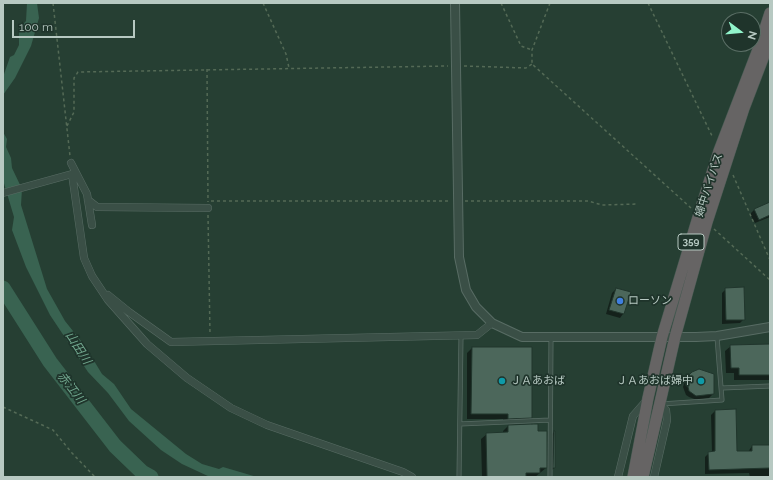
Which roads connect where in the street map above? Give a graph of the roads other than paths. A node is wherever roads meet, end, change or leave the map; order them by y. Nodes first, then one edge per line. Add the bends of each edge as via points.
1 (455, 3) edge
2 (770, 13) edge
3 (770, 40) edge
4 (71, 163) road end
5 (3, 193) edge
6 (88, 200) junction
7 (208, 204) road end
8 (703, 218) junction
9 (92, 225) dead end
10 (101, 289) junction
11 (492, 323) junction
12 (770, 327) edge
13 (461, 336) junction
14 (717, 336) junction
15 (662, 337) junction
16 (675, 337) junction
17 (551, 338) junction
18 (770, 386) edge
19 (722, 388) junction
20 (648, 398) junction
21 (660, 404) junction
22 (550, 420) junction
23 (460, 424) junction
24 (412, 477) edge
25 (460, 477) edge
26 (550, 477) edge
27 (618, 477) edge
28 (633, 477) edge
29 (643, 477) edge
30 (654, 477) edge

1 - 11 street via 459,257 466,290 476,307
2 - 8 highway, 婦中バイパス / 359 via 719,151
3 - 8 highway, 婦中バイパス / 359
4 - 6 street
5 - 10 street via 72,174 84,258
6 - 7 street via 97,207
6 - 9 street
8 - 15 highway, 婦中バイパス / 359
8 - 16 highway, 婦中バイパス / 359
10 - 13 street via 170,342
10 - 24 street via 147,344 187,378 231,408 267,425
11 - 13 street via 477,335
11 - 17 street via 522,337
12 - 14 street
13 - 23 lane
14 - 16 street
14 - 19 lane
15 - 16 street
15 - 17 street
15 - 20 highway, 婦中バイパス / 359
16 - 21 highway, 婦中バイパス / 359
17 - 22 lane
18 - 19 lane
19 - 21 lane via 722,400
20 - 27 street via 633,416
20 - 28 highway, 婦中バイパス / 359
21 - 29 highway, 婦中バイパス / 359
21 - 30 street via 666,410 667,420
22 - 23 lane
22 - 26 lane
23 - 25 lane

